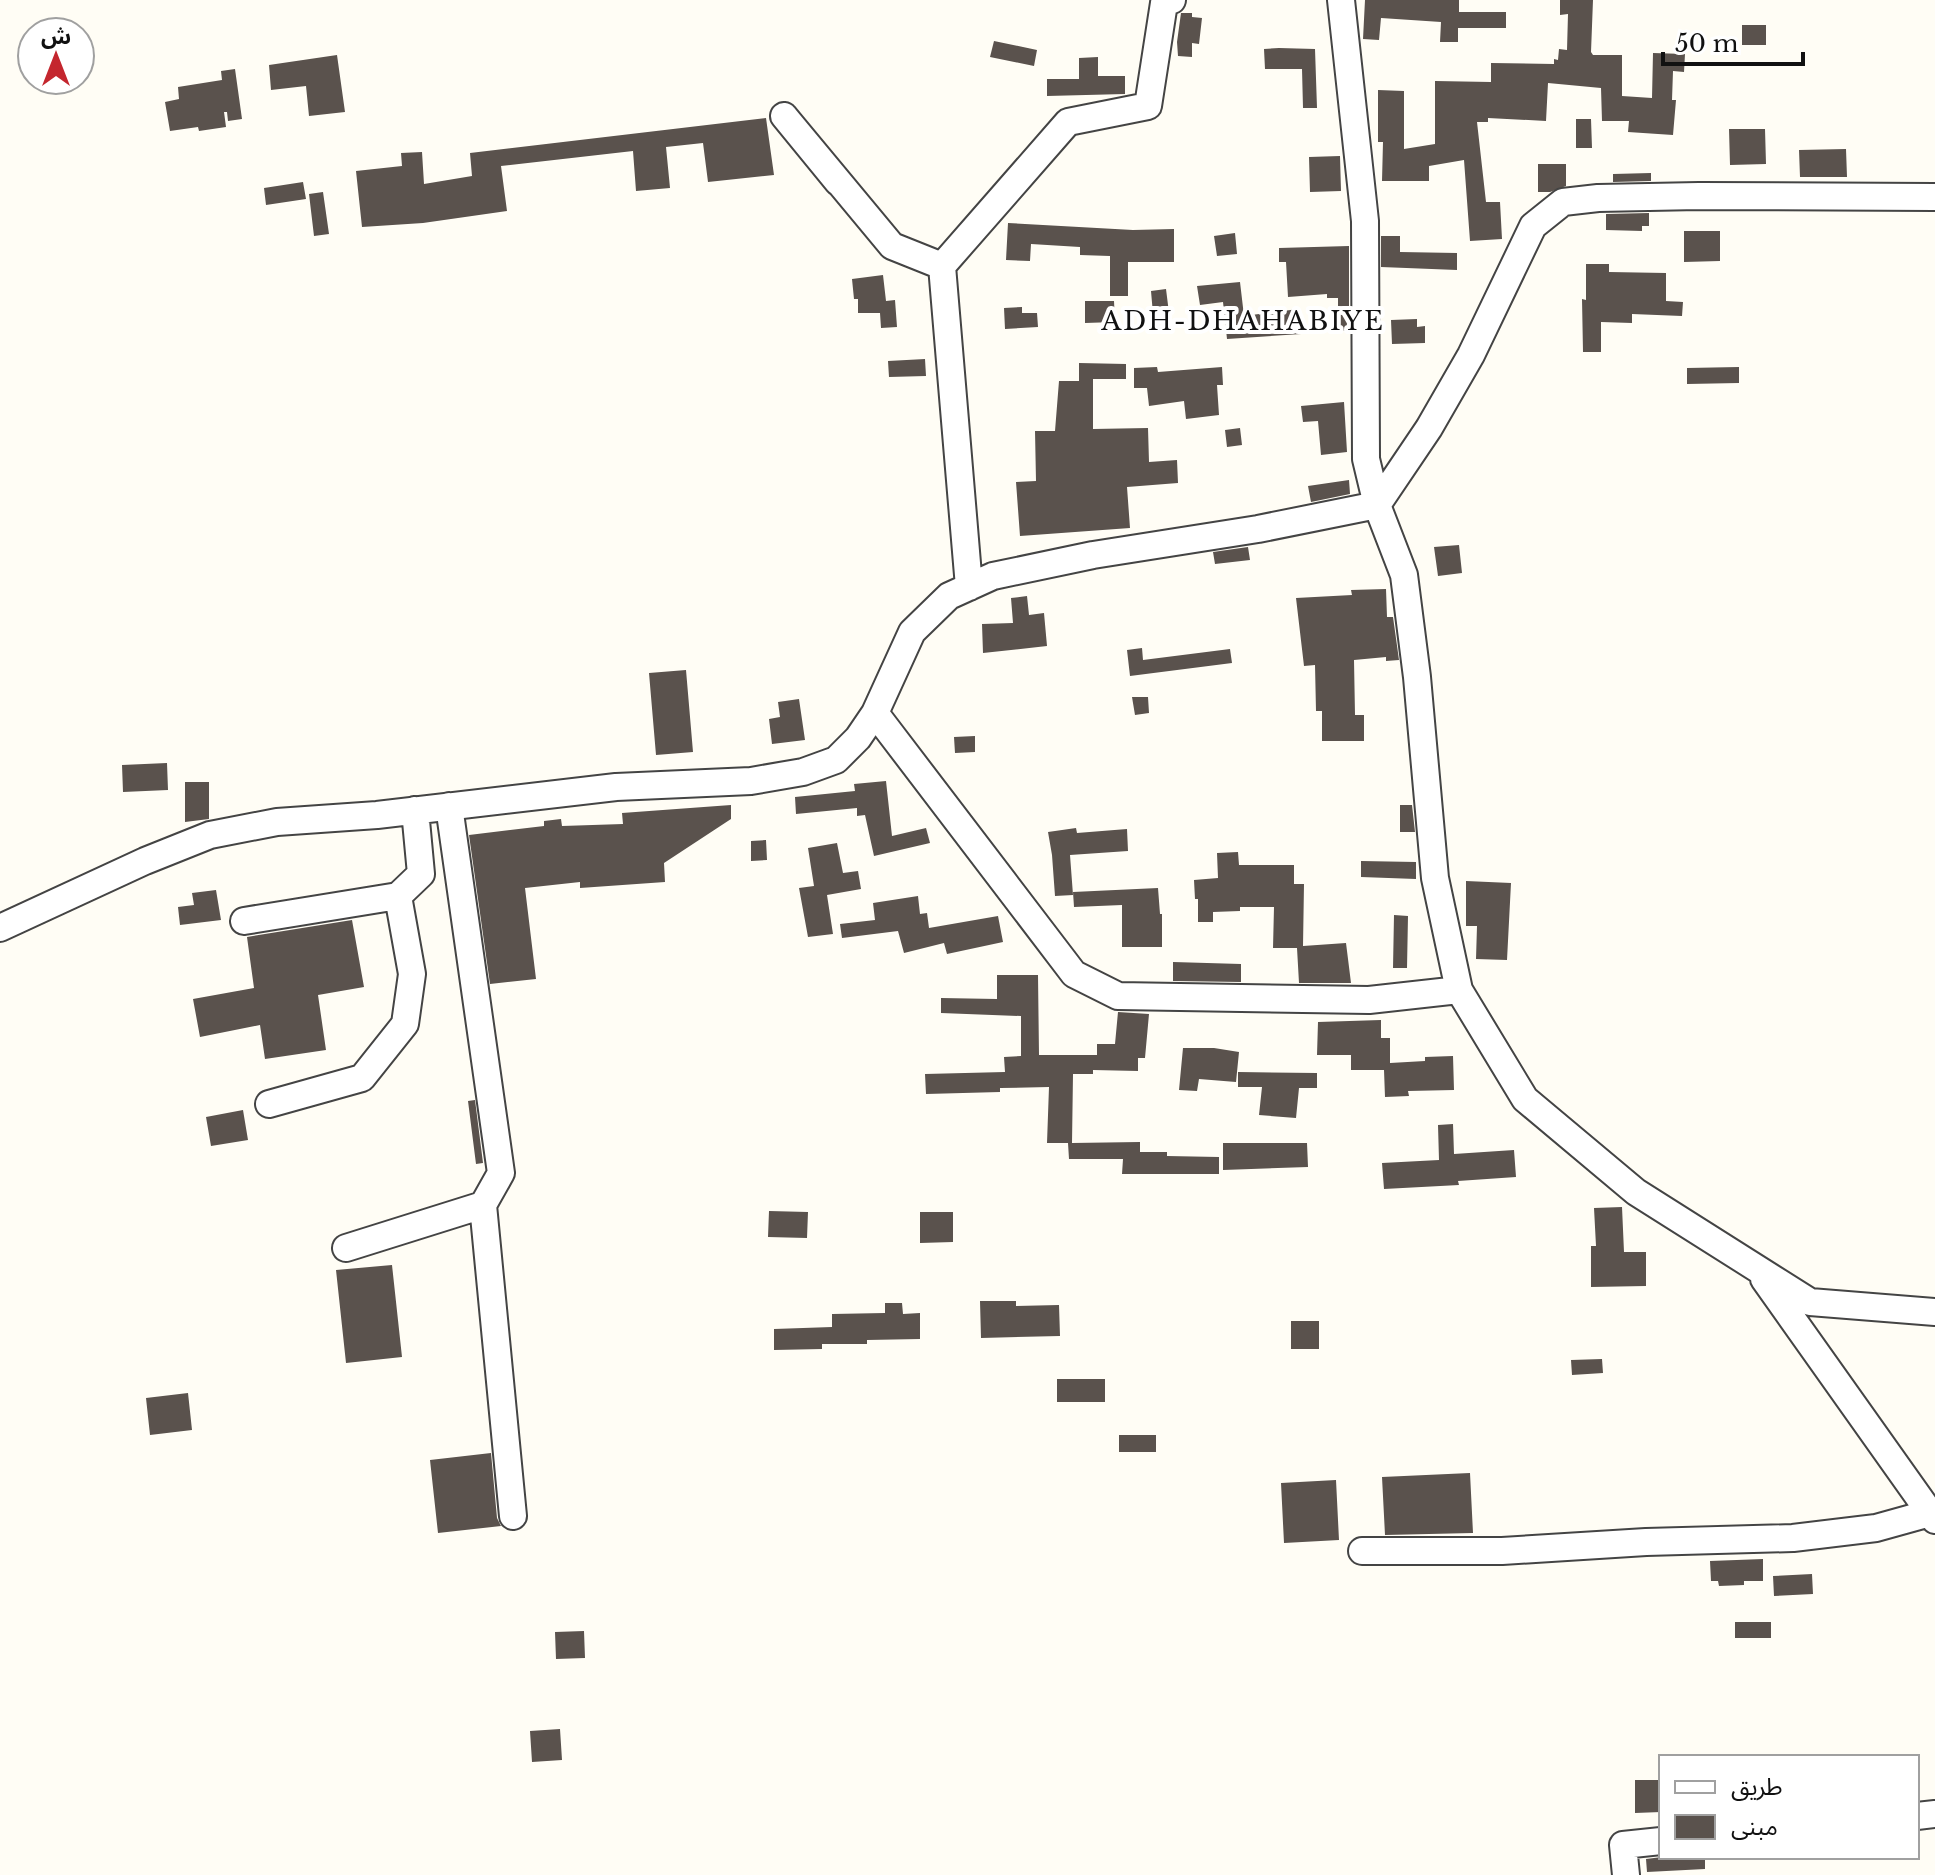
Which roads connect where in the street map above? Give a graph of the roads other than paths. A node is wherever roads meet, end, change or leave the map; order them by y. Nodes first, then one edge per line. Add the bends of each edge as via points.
1 (1172, 0) edge
2 (1341, 0) edge
3 (838, 182) dead end
4 (1935, 197) edge
5 (942, 266) junction
6 (1377, 505) junction
7 (969, 587) junction
8 (875, 713) junction
9 (449, 806) junction
10 (415, 810) junction
11 (398, 896) junction
12 (244, 921) dead end
13 (0, 928) edge
14 (1459, 990) junction
15 (269, 1104) dead end
16 (483, 1205) junction
17 (346, 1248) dead end
18 (1758, 1269) junction
19 (1935, 1312) edge
20 (513, 1516) dead end
21 (1933, 1516) edge
22 (1362, 1551) dead end
23 (1659, 1841) edge
24 (1626, 1875) edge

1 - 5 street via 1164,3 1148,106 1068,122
2 - 6 street via 1365,221 1366,459
3 - 5 street via 784,116 892,246
4 - 6 street via 1699,196 1563,202 1533,226 1471,355
5 - 7 street
6 - 7 street via 1093,555 993,576
6 - 14 street via 1404,575 1435,878
7 - 8 street via 949,596 912,632
8 - 9 street via 836,760 803,772
8 - 14 street via 1074,974 1118,996 1369,1000
9 - 10 street
9 - 16 street via 501,1173
10 - 11 street via 421,874
10 - 13 street via 277,822 210,835
11 - 12 street
11 - 15 street via 412,974 405,1024 362,1078
14 - 18 street via 1525,1099 1636,1192
16 - 17 street
16 - 20 street
18 - 19 street via 1810,1302
18 - 21 street
21 - 22 street via 1793,1538 1502,1551
23 - 24 street via 1623,1845

